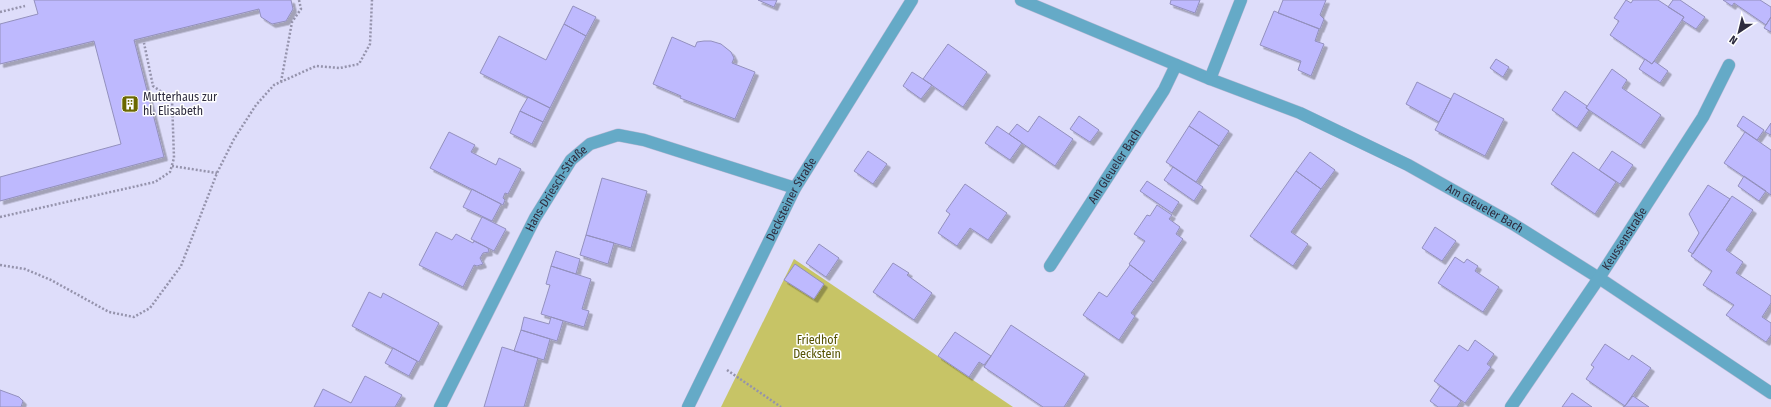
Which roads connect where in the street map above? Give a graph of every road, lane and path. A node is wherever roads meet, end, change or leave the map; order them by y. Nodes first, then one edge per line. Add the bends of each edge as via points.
1 (299, 0) edge
2 (372, 0) edge
3 (912, 0) edge
4 (1020, 0) edge
5 (1241, 0) edge
6 (25, 6) dead end
7 (0, 12) edge
8 (144, 42) dead end
9 (1176, 65) junction
10 (1729, 65) dead end
11 (1210, 79) junction
12 (281, 82) junction
13 (172, 166) junction
14 (217, 173) junction
15 (795, 188) junction
16 (0, 217) edge
17 (0, 265) edge
18 (1050, 266) dead end
19 (1599, 278) junction
20 (711, 361) junction
21 (1771, 394) edge
22 (440, 407) edge
23 (688, 407) edge
24 (781, 407) edge
25 (1511, 407) edge

1 - 12 path via 301,9 292,22
2 - 12 path via 370,44 359,64 340,68 316,66
3 - 15 street, Decksteiner Straße
4 - 9 street, Am Gleueler Bach
5 - 11 street
6 - 7 path
8 - 13 path via 153,86 172,99
9 - 11 street, Am Gleueler Bach
9 - 18 street, Am Gleueler Bach via 1164,90
10 - 19 street, Keussenstraße via 1703,117
11 - 19 street, Am Gleueler Bach via 1300,113 1408,165 1514,224
12 - 14 path via 256,105 234,139
13 - 14 path
13 - 16 path via 170,172 155,182
14 - 17 path via 181,266 150,308 134,317 109,312 51,280 25,269
15 - 20 street, Decksteiner Straße
15 - 22 street, Hans-Driesch-Straße via 618,134 590,144 570,160 535,218
19 - 21 street, Am Gleueler Bach
19 - 25 street, Keussenstraße
20 - 23 street, Decksteiner Straße
20 - 24 path

